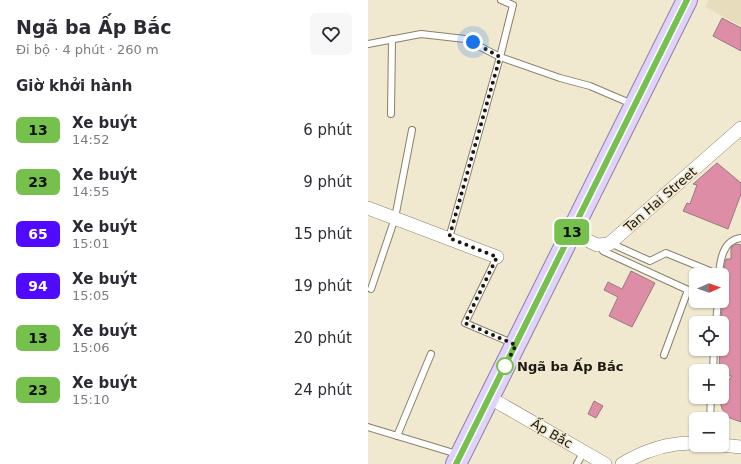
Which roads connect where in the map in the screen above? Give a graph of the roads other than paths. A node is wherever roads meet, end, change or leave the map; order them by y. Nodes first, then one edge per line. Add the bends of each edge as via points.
1 (501, 0) edge
2 (687, 0) edge
3 (698, 0) edge
4 (392, 39) junction
5 (368, 44) edge
6 (500, 57) junction
7 (635, 105) junction
8 (391, 114) dead end
9 (741, 128) edge
10 (412, 130) dead end
11 (368, 208) edge
12 (395, 218) junction
13 (576, 236) junction
14 (449, 238) junction
15 (741, 238) edge
16 (605, 244) junction
17 (497, 257) joint
18 (703, 268) edge
19 (720, 268) edge
20 (371, 289) dead end
21 (516, 345) junction
22 (431, 354) dead end
23 (664, 355) dead end
24 (494, 400) junction
25 (368, 427) edge
26 (397, 436) junction
27 (689, 444) edge
28 (729, 446) edge
29 (741, 447) edge
30 (584, 451) junction
31 (462, 461) edge
32 (577, 464) edge
33 (606, 464) edge
34 (622, 464) edge

1 - 6 lane via 513,5
2 - 7 main road
3 - 13 main road
4 - 5 lane
4 - 6 lane via 421,34 465,39
4 - 8 lane
6 - 7 lane via 590,86
6 - 14 lane
7 - 13 main road
9 - 16 street, Tan Hai Street
10 - 12 lane
11 - 12 street
12 - 14 street
12 - 20 lane
13 - 16 street
13 - 21 main road
13 - 24 main road
14 - 17 street
15 - 19 lane via 732,240 727,246
16 - 18 lane via 650,261 666,253
16 - 23 lane via 603,251 688,290
17 - 21 lane via 465,323
21 - 24 main road
22 - 26 lane
24 - 30 street, Ấp Bắc
24 - 31 main road
25 - 26 lane
26 - 31 lane
27 - 34 street via 663,446 643,452
28 - 29 street
30 - 32 lane
30 - 33 street, Ấp Bắc

